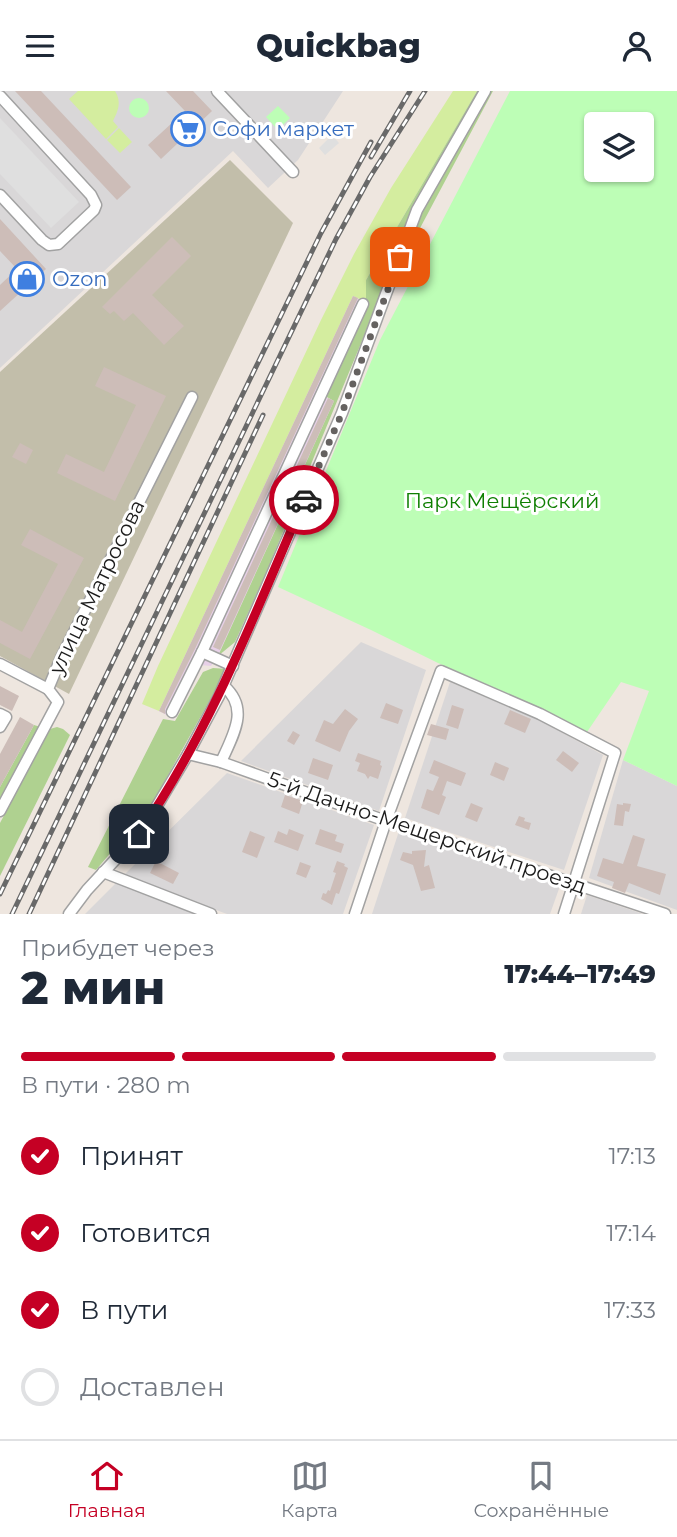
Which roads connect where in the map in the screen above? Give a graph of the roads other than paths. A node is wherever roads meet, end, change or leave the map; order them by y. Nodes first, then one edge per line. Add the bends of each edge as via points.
1 (219, 91) edge
2 (485, 91) edge
3 (0, 96) edge
4 (293, 172) dead end
5 (0, 195) edge
6 (363, 304) dead end
7 (192, 397) dead end
8 (202, 652) junction
9 (0, 664) edge
10 (233, 666) junction
11 (224, 686) junction
12 (48, 689) junction
13 (172, 712) dead end
14 (0, 713) edge
15 (0, 727) edge
16 (188, 754) junction
17 (221, 762) junction
18 (0, 811) edge
19 (386, 821) junction
20 (103, 872) junction
21 (574, 883) junction
22 (69, 914) edge
23 (211, 914) edge
24 (355, 914) edge
25 (564, 914) edge
26 (665, 914) edge

1 - 4 street
2 - 10 street via 417,210 342,413
3 - 5 street via 96,205 58,244 49,245
6 - 8 street
7 - 12 street, улица Матросова
8 - 10 street
8 - 13 street
9 - 12 street
10 - 11 street
11 - 16 street
11 - 17 street via 237,701 239,713
12 - 18 street, улица Матросова via 58,702
14 - 15 street via 6,716
16 - 17 street, 5-й Дачно-Мещерский проезд
16 - 20 street via 139,834
17 - 19 street, 5-й Дачно-Мещерский проезд
19 - 21 street, 5-й Дачно-Мещерский проезд
19 - 21 street via 441,671 615,753
19 - 24 street
20 - 22 street
20 - 23 street
21 - 25 street
21 - 26 street, 5-й Дачно-Мещерский проезд

